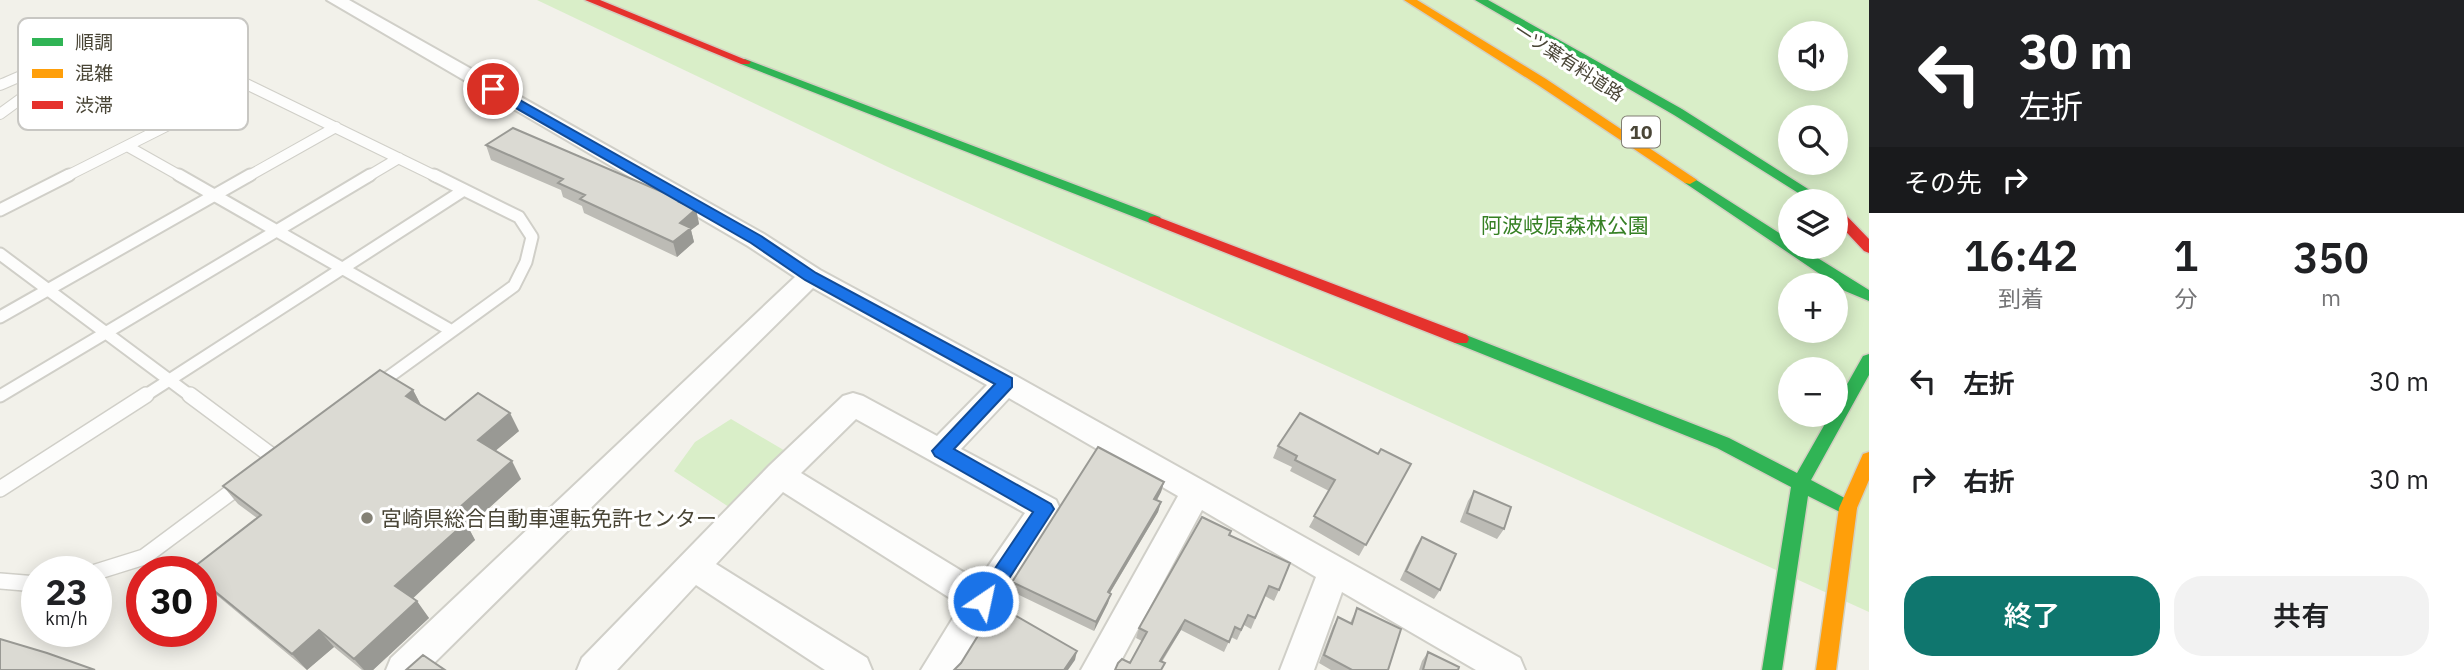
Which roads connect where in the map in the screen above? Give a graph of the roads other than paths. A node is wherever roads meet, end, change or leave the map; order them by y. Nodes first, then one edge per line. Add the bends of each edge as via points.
1 (336, 0) edge
2 (590, 0) edge
3 (1409, 0) edge
4 (1431, 0) edge
5 (1474, 3) edge
6 (18, 77) edge
7 (0, 85) edge
8 (248, 85) edge
9 (1603, 89) dead end
10 (18, 101) edge
11 (0, 114) edge
12 (336, 127) junction
13 (159, 130) edge
14 (127, 146) junction
15 (399, 158) junction
16 (1801, 189) edge
17 (464, 190) junction
18 (213, 197) junction
19 (0, 210) edge
20 (1848, 215) edge
21 (1778, 219) edge
22 (1869, 221) edge
23 (1848, 224) edge
24 (275, 233) junction
25 (1848, 242) edge
26 (1869, 248) edge
27 (0, 254) edge
28 (1869, 255) edge
29 (342, 270) junction
30 (811, 276) junction
31 (51, 289) junction
32 (1869, 296) edge
33 (0, 317) edge
34 (452, 331) junction
35 (109, 332) junction
36 (1869, 360) edge
37 (172, 380) junction
38 (1006, 383) junction
39 (364, 395) edge
40 (0, 396) edge
41 (941, 451) junction
42 (1869, 459) edge
43 (780, 475) junction
44 (1801, 482) junction
45 (0, 489) edge
46 (1196, 493) junction
47 (1848, 508) junction
48 (112, 567) edge
49 (694, 567) junction
50 (1334, 571) junction
51 (0, 581) edge
52 (21, 585) edge
53 (983, 601) junction
54 (599, 668) edge
55 (403, 670) edge
56 (855, 670) edge
57 (938, 670) edge
58 (1098, 670) edge
59 (1297, 670) edge
60 (1508, 670) edge
61 (1772, 670) edge
62 (1826, 670) edge

1 - 30 street
2 - 44 street via 1556,375 1723,443
3 - 32 street
4 - 21 street, 一ツ葉有料道路 / 10
5 - 9 street, 一ツ葉有料道路
5 - 16 street via 1678,112
6 - 7 lane
8 - 12 lane
10 - 11 lane
12 - 15 lane
12 - 18 lane
13 - 14 lane
14 - 18 lane
14 - 19 lane
15 - 17 lane
15 - 24 lane
17 - 29 lane
17 - 34 lane via 519,217 532,237 514,286
18 - 24 lane
18 - 31 lane
20 - 22 street
23 - 26 street
24 - 29 lane
24 - 35 lane
25 - 28 street
27 - 31 lane
29 - 34 lane
29 - 37 lane
30 - 38 street
30 - 55 street
31 - 33 lane
31 - 35 lane
34 - 39 lane
35 - 37 lane
35 - 40 lane
36 - 44 street
37 - 45 lane
37 - 48 lane via 271,463 144,557
38 - 41 street
38 - 46 street
41 - 43 street via 853,404
41 - 53 street via 1045,509
42 - 47 street
43 - 49 street
43 - 53 street
44 - 47 street
44 - 61 street
46 - 50 street
46 - 58 street
47 - 62 street
49 - 54 street
49 - 56 street
50 - 59 street
50 - 60 street
51 - 52 lane
53 - 57 street

